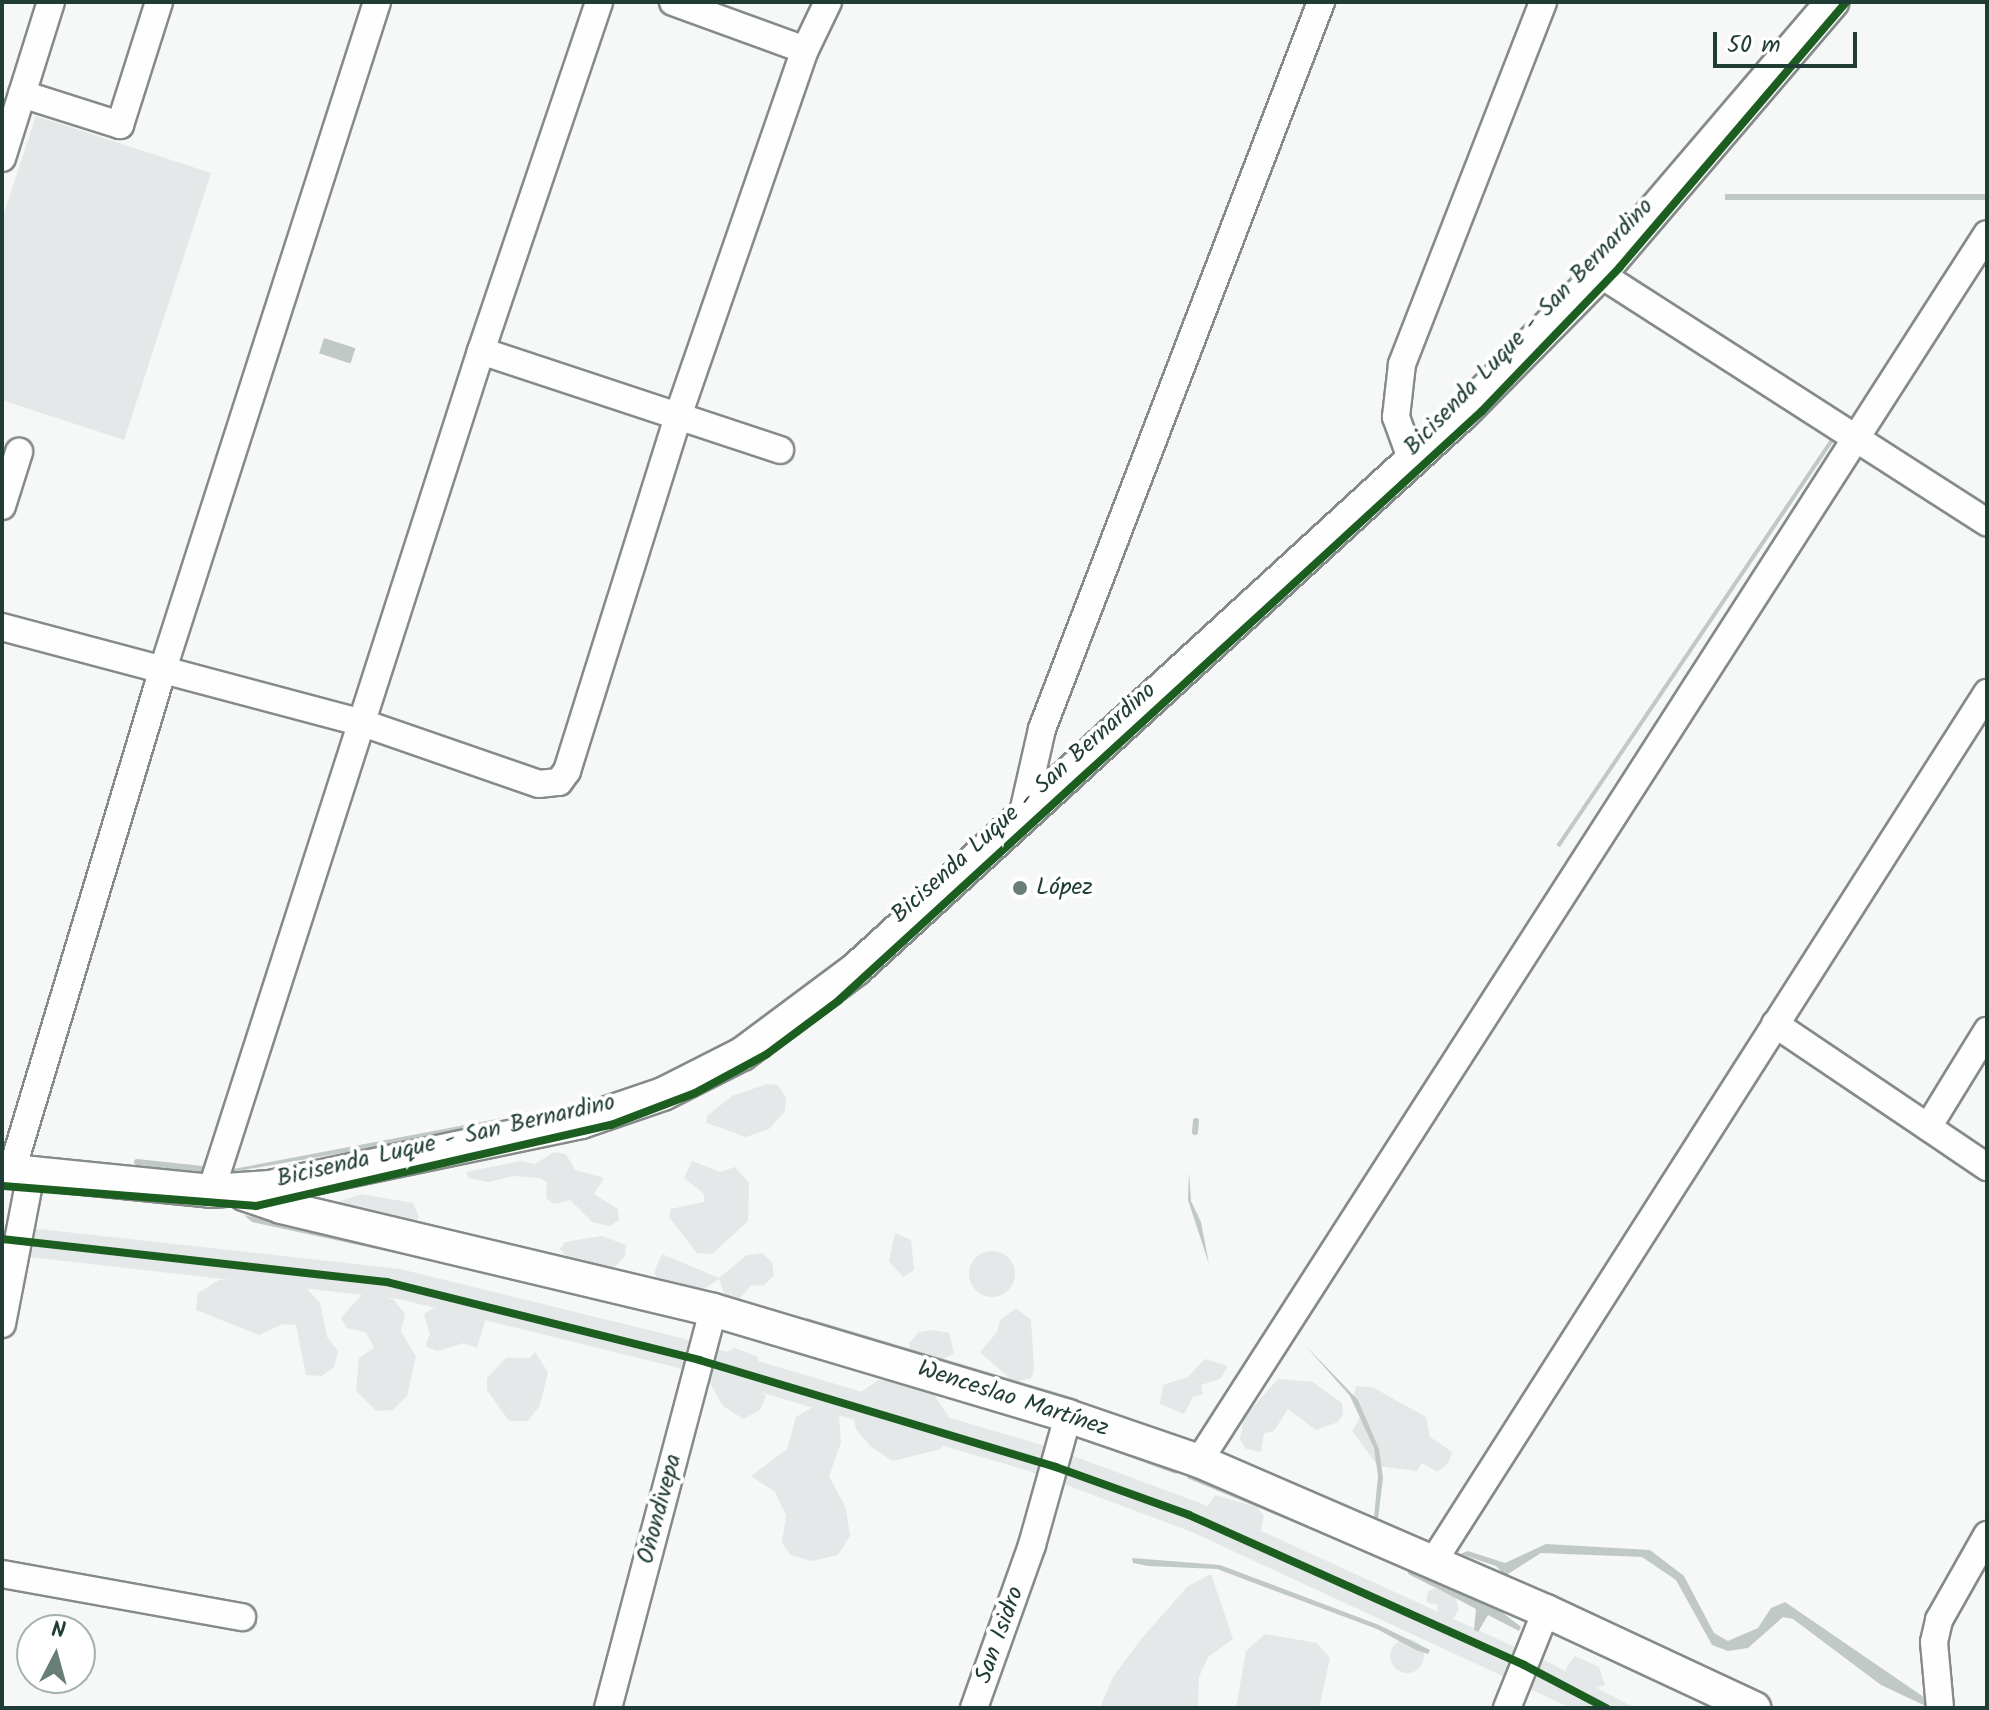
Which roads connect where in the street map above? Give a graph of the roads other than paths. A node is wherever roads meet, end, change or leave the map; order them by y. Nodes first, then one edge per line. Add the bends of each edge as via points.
1 (51, 2) edge
2 (159, 2) edge
3 (377, 2) edge
4 (599, 2) edge
5 (673, 2) edge
6 (828, 2) edge
7 (1321, 2) edge
8 (1543, 2) edge
9 (1832, 2) edge
10 (805, 50) junction
11 (22, 94) junction
12 (2, 158) edge
13 (1987, 234) edge
14 (1600, 274) junction
15 (481, 351) junction
16 (678, 416) junction
17 (1856, 438) junction
18 (780, 450) dead end
19 (19, 452) dead end
20 (1412, 461) junction
21 (2, 506) edge
22 (1987, 522) edge
23 (2, 627) edge
24 (163, 669) junction
25 (1987, 693) edge
26 (360, 722) junction
27 (1022, 817) junction
28 (1775, 1024) junction
29 (1987, 1031) edge
30 (1928, 1127) junction
31 (1987, 1167) edge
32 (15, 1171) edge
33 (224, 1191) junction
34 (713, 1310) junction
35 (2, 1324) edge
36 (1068, 1416) junction
37 (1199, 1461) junction
38 (1987, 1535) edge
39 (1433, 1562) junction
40 (2, 1574) edge
41 (1546, 1611) junction
42 (242, 1617) dead end
43 (608, 1708) edge
44 (974, 1708) edge
45 (1507, 1708) edge
46 (1754, 1708) edge
47 (1940, 1708) edge

1 - 11 street
2 - 11 street via 120,125
3 - 24 street
4 - 15 street
5 - 10 street
6 - 10 street
7 - 27 street via 1045,720
8 - 20 street via 1402,364 1396,417
9 - 14 main road
10 - 16 street
11 - 12 street
13 - 17 street
14 - 17 street
14 - 20 main road
15 - 16 street
15 - 26 street
16 - 18 street
16 - 26 street via 567,771 559,782 539,784
17 - 22 street
17 - 37 street
19 - 21 street
20 - 27 main road
23 - 24 street
24 - 26 street
24 - 32 street
25 - 28 street
26 - 33 street
27 - 33 main road via 856,969 779,1031 696,1080 581,1122
28 - 30 street
28 - 39 street
29 - 30 street
30 - 31 street
32 - 33 main road
32 - 35 street
33 - 34 main road, Wenceslao Martínez
34 - 36 main road, Wenceslao Martínez
34 - 43 street, Oñondivepa
36 - 37 main road, Wenceslao Martínez
36 - 44 street, San Isidro via 1026,1562
37 - 39 main road, Wenceslao Martínez
38 - 47 street via 1939,1620 1934,1642
39 - 41 main road, Wenceslao Martínez
40 - 42 street
41 - 45 street
41 - 46 main road, Wenceslao Martínez

